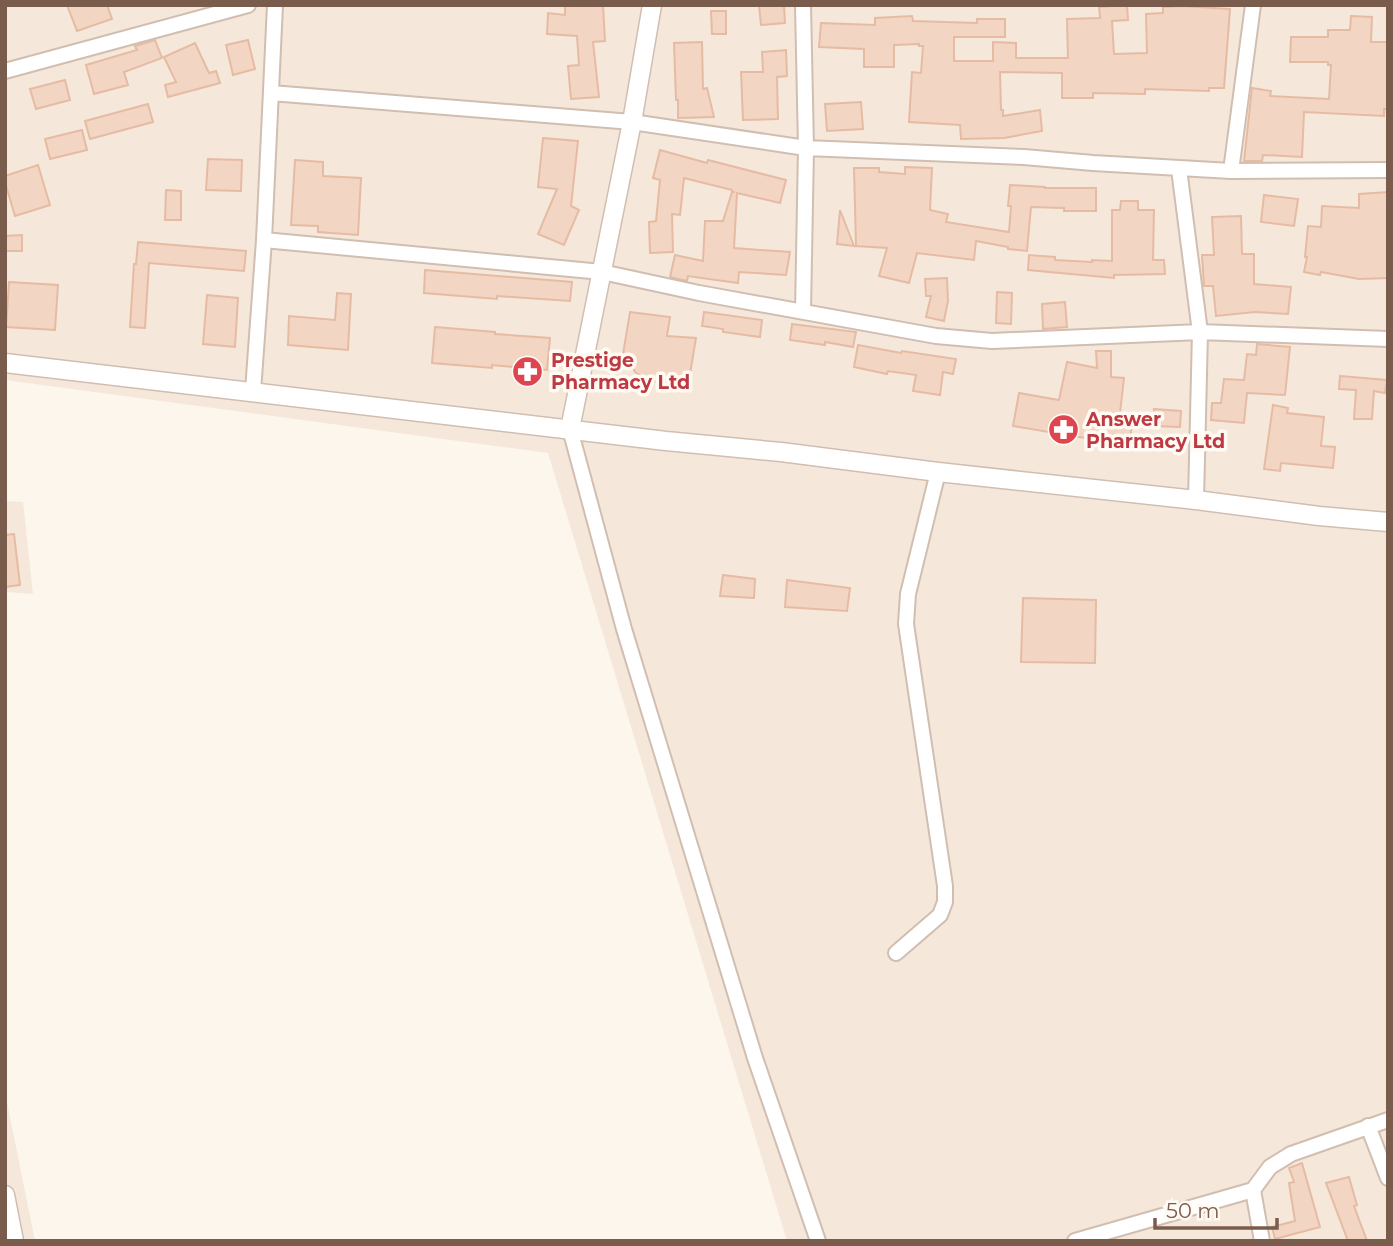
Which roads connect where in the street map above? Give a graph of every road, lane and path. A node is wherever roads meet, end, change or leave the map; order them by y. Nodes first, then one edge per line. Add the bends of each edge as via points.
1 (248, 5) edge
2 (275, 5) edge
3 (652, 5) edge
4 (803, 5) edge
5 (1253, 5) edge
6 (5, 71) edge
7 (271, 93) junction
8 (632, 122) junction
9 (806, 148) junction
10 (1179, 169) junction
11 (1231, 170) junction
12 (1388, 170) edge
13 (264, 240) junction
14 (602, 272) junction
15 (803, 311) junction
16 (1200, 332) junction
17 (1388, 339) edge
18 (5, 363) edge
19 (253, 391) junction
20 (570, 429) junction
21 (938, 472) junction
22 (1196, 500) junction
23 (1388, 522) edge
24 (896, 953) dead end
25 (1388, 1120) edge
26 (1368, 1126) junction
27 (1388, 1178) edge
28 (1252, 1190) junction
29 (5, 1195) edge
30 (1113, 1236) edge
31 (14, 1241) edge
32 (818, 1241) edge
33 (1074, 1241) edge
34 (1262, 1241) edge

1 - 6 street
2 - 7 street
3 - 8 street
4 - 9 street
5 - 11 street
7 - 8 street
7 - 13 street
8 - 9 street
8 - 14 street
9 - 10 street
9 - 15 street
10 - 11 street
10 - 16 street
11 - 12 street
13 - 14 street
13 - 19 street
14 - 15 street
14 - 20 street
15 - 16 street via 936,336 992,341
16 - 17 street
16 - 22 street
18 - 19 street
19 - 20 street
20 - 21 street
20 - 32 street via 644,694 755,1058
21 - 22 street
21 - 24 street via 908,594 906,625 945,902 940,915
22 - 23 street
25 - 26 street
26 - 27 street
26 - 28 street via 1291,1154 1270,1167
28 - 30 street
28 - 34 street
29 - 31 street
30 - 33 street

